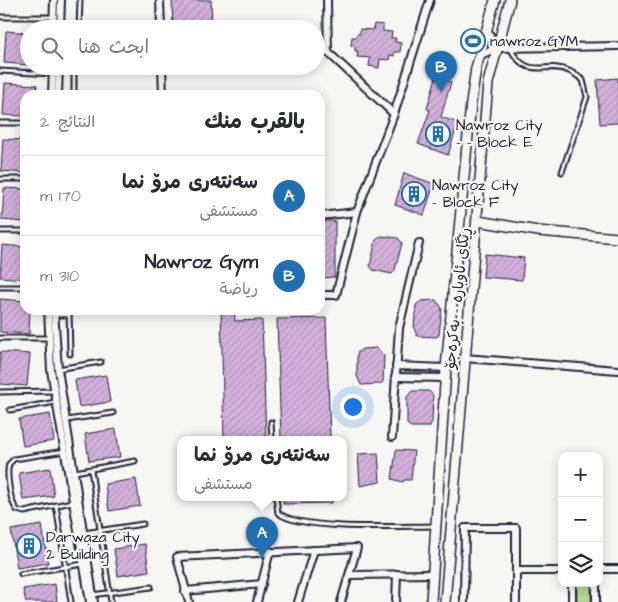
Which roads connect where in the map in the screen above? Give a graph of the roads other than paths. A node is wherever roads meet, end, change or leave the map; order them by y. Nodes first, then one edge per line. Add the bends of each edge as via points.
1 (54, 0) edge
2 (61, 0) edge
3 (80, 0) edge
4 (160, 0) edge
5 (327, 0) edge
6 (430, 0) edge
7 (495, 0) edge
8 (510, 0) edge
9 (0, 17) edge
10 (54, 17) junction
11 (54, 20) edge
12 (60, 20) edge
13 (79, 20) edge
14 (161, 20) edge
15 (488, 23) junction
16 (503, 24) junction
17 (325, 38) edge
18 (328, 38) junction
19 (618, 46) edge
20 (496, 48) junction
21 (510, 48) junction
22 (325, 50) edge
23 (328, 53) junction
24 (479, 56) junction
25 (476, 68) junction
26 (0, 71) edge
27 (490, 71) junction
28 (20, 72) edge
29 (52, 75) edge
30 (59, 75) edge
31 (74, 75) edge
32 (163, 75) edge
33 (52, 90) edge
34 (58, 90) edge
35 (74, 90) edge
36 (164, 90) edge
37 (394, 114) junction
38 (0, 123) edge
39 (20, 124) edge
40 (562, 172) dead end
41 (0, 179) edge
42 (20, 179) edge
43 (358, 212) junction
44 (325, 215) edge
45 (478, 221) junction
46 (20, 230) edge
47 (0, 231) edge
48 (618, 238) edge
49 (419, 243) dead end
50 (0, 286) edge
51 (20, 287) edge
52 (325, 295) edge
53 (48, 315) edge
54 (54, 315) edge
55 (69, 315) edge
56 (0, 338) edge
57 (48, 338) junction
58 (70, 354) dead end
59 (464, 358) junction
60 (102, 362) dead end
61 (396, 366) junction
62 (54, 370) junction
63 (618, 370) edge
64 (446, 373) junction
65 (395, 377) junction
66 (55, 391) junction
67 (0, 392) edge
68 (56, 401) junction
69 (10, 410) dead end
70 (113, 413) dead end
71 (66, 420) junction
72 (272, 422) dead end
73 (272, 436) edge
74 (392, 437) dead end
75 (66, 450) junction
76 (135, 461) dead end
77 (91, 470) junction
78 (72, 473) junction
79 (276, 501) edge
80 (74, 502) junction
81 (56, 505) junction
82 (143, 524) dead end
83 (436, 526) junction
84 (100, 530) junction
85 (81, 533) junction
86 (435, 536) junction
87 (448, 539) junction
88 (314, 550) junction
89 (270, 551) junction
90 (434, 559) junction
91 (447, 560) junction
92 (83, 564) junction
93 (66, 566) junction
94 (603, 569) edge
95 (618, 569) edge
96 (516, 571) junction
97 (558, 571) edge
98 (21, 574) dead end
99 (397, 574) junction
100 (433, 574) junction
101 (350, 576) junction
102 (262, 584) junction
103 (572, 587) edge
104 (596, 587) edge
105 (152, 588) dead end
106 (185, 591) junction
107 (110, 593) junction
108 (92, 599) edge
109 (72, 602) edge
110 (111, 602) edge
111 (189, 602) edge
112 (257, 602) edge
113 (298, 602) edge
114 (341, 602) edge
115 (396, 602) edge
116 (431, 602) edge
117 (445, 602) edge
118 (464, 602) edge
119 (516, 602) edge
120 (572, 602) edge
121 (596, 602) edge

1 - 10 street
2 - 12 street
3 - 13 lane
4 - 14 street
5 - 18 street
6 - 37 street
7 - 15 main road
8 - 16 main road, ڕێگای ئاوبارە - بەکرەجۆ
9 - 10 lane
10 - 11 street
15 - 16 main road
15 - 20 street
15 - 24 main road
16 - 20 main road, ڕێگای ئاوبارە - بەکرەجۆ
17 - 18 street
18 - 23 street
19 - 21 street
20 - 21 street
20 - 24 street
20 - 27 main road, ڕێگای ئاوبارە - بەکرەجۆ
21 - 40 lane via 516,58 529,68 568,70 583,80 587,97
22 - 23 street
23 - 37 street
24 - 25 main road
25 - 27 main road via 484,67
25 - 64 main road
26 - 28 lane
27 - 45 main road, ڕێگای ئاوبارە - بەکرەجۆ
29 - 33 street
30 - 34 street
31 - 35 lane
32 - 36 street
37 - 43 street
38 - 39 lane
41 - 42 lane
43 - 44 street
43 - 52 street via 336,295
45 - 48 main road via 538,231
45 - 59 main road, ڕێگای ئاوبارە - بەکرەجۆ
46 - 47 lane
49 - 61 street via 399,328
50 - 51 lane
53 - 57 street
54 - 62 street
55 - 58 lane
56 - 57 lane
57 - 62 street
59 - 63 street
59 - 87 main road, ڕێگای ئاوبارە - بەکرەجۆ
60 - 62 lane
61 - 64 street
61 - 65 street
62 - 66 street
62 - 71 street
64 - 65 street
64 - 83 main road
65 - 74 street
66 - 67 lane
66 - 68 street
68 - 69 lane
68 - 75 street
70 - 71 lane
71 - 78 street
72 - 73 lane
75 - 78 street
75 - 81 lane via 14,459 8,467 13,504 17,510 24,512
76 - 77 lane
77 - 78 lane
77 - 84 lane
78 - 80 street
78 - 85 street
79 - 83 lane via 278,513 298,520 338,526
80 - 81 lane
80 - 85 street
81 - 93 lane
82 - 84 lane
83 - 86 main road
84 - 85 lane
84 - 107 lane
85 - 92 street
85 - 108 street
86 - 87 main road via 441,543
86 - 90 main road
87 - 91 main road, ڕێگای ئاوبارە - بەکرەجۆ
88 - 89 street
88 - 101 street via 357,548
88 - 113 street
89 - 102 street
89 - 106 street via 177,558
90 - 91 main road via 439,553
90 - 100 main road
91 - 117 main road, ڕێگای ئاوبارە - بەکرەجۆ
92 - 93 lane
92 - 108 street
93 - 98 lane
93 - 109 lane
94 - 95 street
96 - 97 street
96 - 118 street via 516,528 465,528
96 - 119 street
99 - 100 street
99 - 101 street
99 - 115 street
100 - 116 main road
101 - 114 street
102 - 106 street
102 - 112 street
103 - 120 street
104 - 121 street
105 - 107 lane
106 - 111 street
107 - 108 lane
107 - 110 lane

